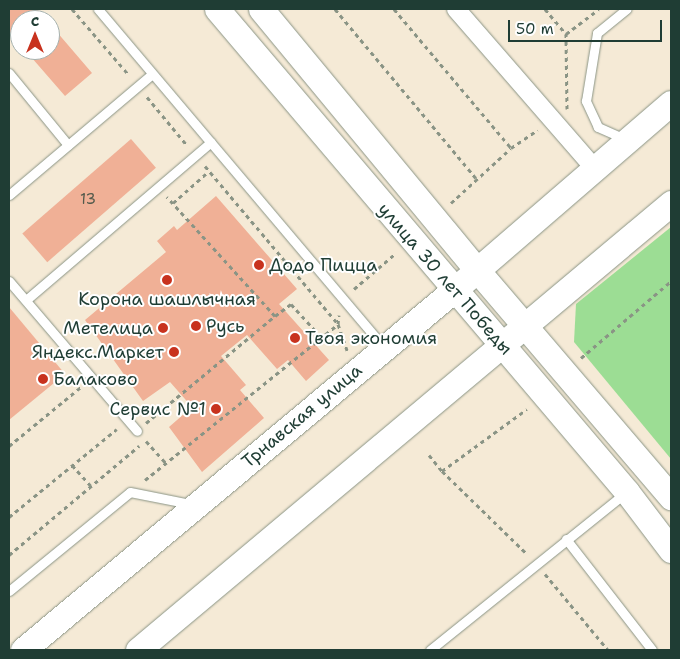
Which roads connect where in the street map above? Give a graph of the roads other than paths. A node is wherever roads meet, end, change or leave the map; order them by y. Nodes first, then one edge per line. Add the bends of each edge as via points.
1 (98, 9) edge
2 (217, 9) edge
3 (261, 9) edge
4 (456, 9) edge
5 (627, 9) edge
6 (9, 73) edge
7 (152, 74) junction
8 (671, 103) edge
9 (627, 140) junction
10 (211, 142) junction
11 (68, 145) junction
12 (594, 168) junction
13 (9, 196) edge
14 (671, 203) edge
15 (477, 270) junction
16 (9, 281) edge
17 (454, 290) junction
18 (26, 300) junction
19 (527, 326) junction
20 (384, 346) junction
21 (503, 346) junction
22 (137, 431) road end
23 (627, 492) junction
24 (671, 497) edge
25 (196, 505) junction
26 (566, 540) junction
27 (671, 550) edge
28 (9, 591) edge
29 (23, 650) edge
30 (138, 650) edge
31 (430, 650) edge
32 (652, 650) edge

1 - 7 lane
2 - 17 main road, улица 30 лет Победы
3 - 15 main road
4 - 12 street
5 - 9 lane via 597,33 586,101 598,127
6 - 11 lane
7 - 10 lane
7 - 11 lane
8 - 9 main road, Трнавская улица
9 - 12 main road, Трнавская улица
10 - 18 lane
10 - 20 lane
11 - 13 lane
12 - 15 main road, Трнавская улица
14 - 19 main road
15 - 17 main road, Трнавская улица
15 - 19 main road
16 - 18 lane
17 - 20 main road, Трнавская улица
17 - 21 main road, улица 30 лет Победы
18 - 22 lane
19 - 21 main road
19 - 24 main road
20 - 25 main road, Трнавская улица
21 - 23 main road, улица 30 лет Победы
21 - 30 main road
23 - 26 lane
23 - 27 main road, улица 30 лет Победы
25 - 28 lane via 130,492
25 - 29 main road, Трнавская улица
26 - 31 lane
26 - 32 lane

